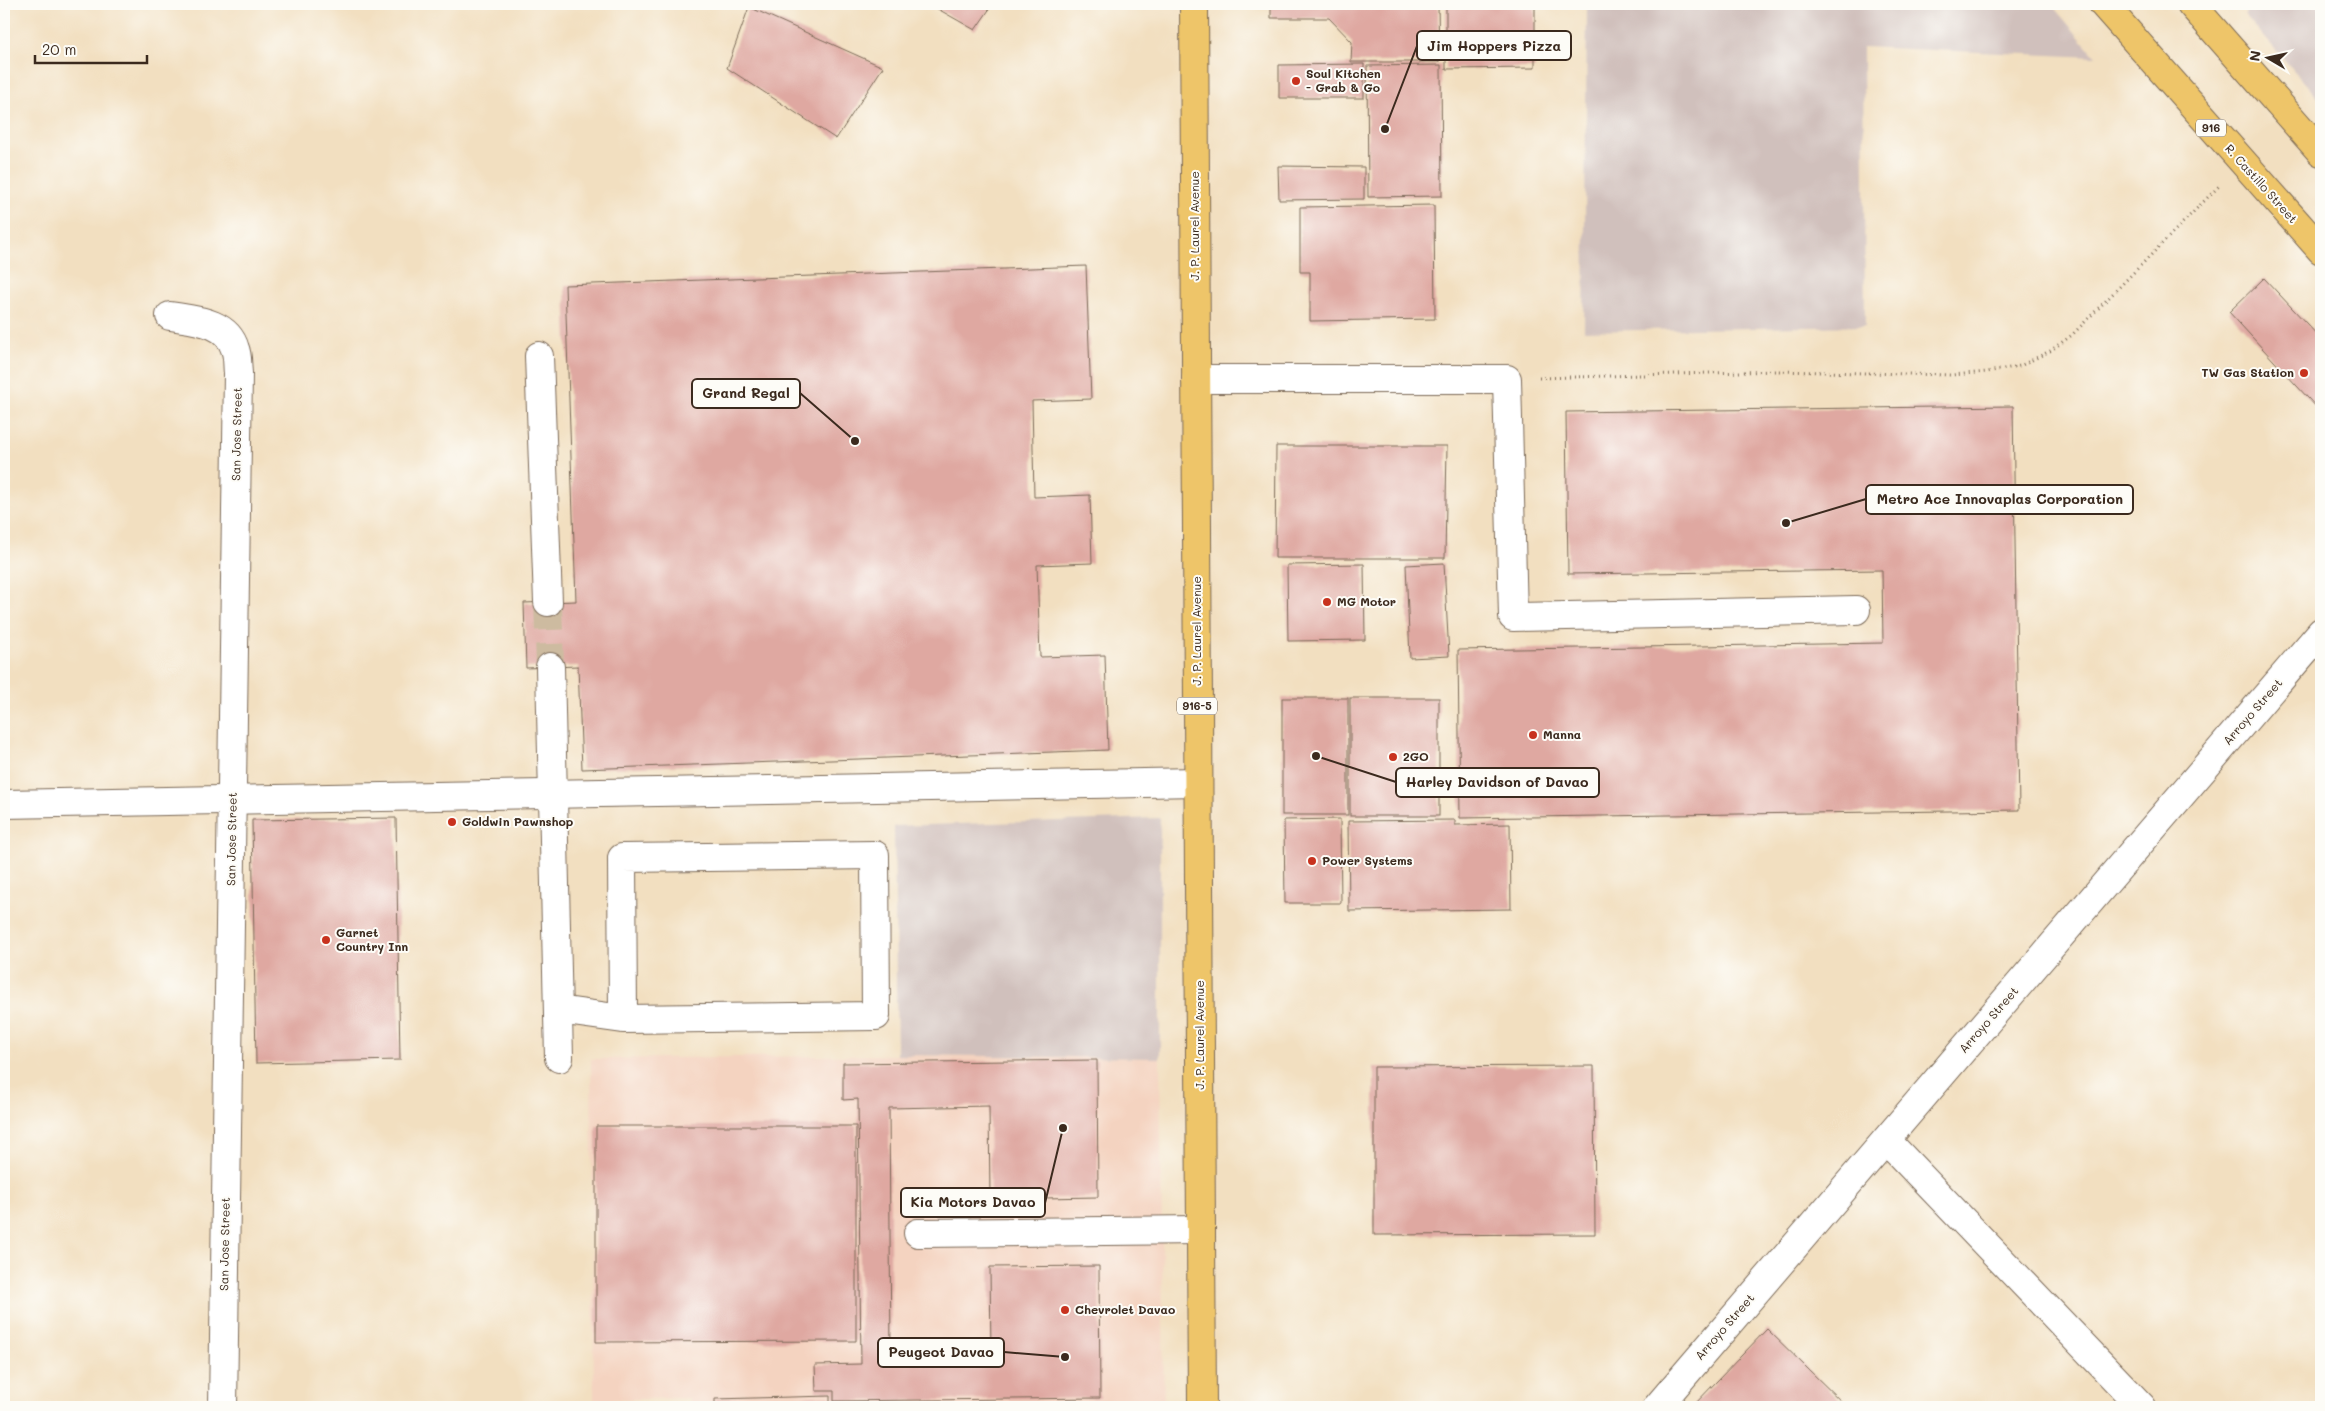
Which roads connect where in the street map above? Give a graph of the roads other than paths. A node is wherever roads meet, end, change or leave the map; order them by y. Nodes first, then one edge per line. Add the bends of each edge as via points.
1 (1194, 4) edge
2 (2103, 4) edge
3 (2191, 4) edge
4 (2321, 152) edge
5 (2321, 250) edge
6 (170, 316) dead end
7 (539, 356) dead end
8 (1196, 379) junction
9 (548, 602) tunnel mouth
10 (1856, 610) dead end
11 (2321, 632) edge
12 (550, 667) tunnel mouth
13 (1198, 782) junction
14 (554, 794) junction
15 (233, 800) junction
16 (4, 804) edge
17 (558, 1010) junction
18 (623, 1019) junction
19 (559, 1058) dead end
20 (1886, 1140) junction
21 (1201, 1230) junction
22 (918, 1233) dead end
23 (223, 1407) edge
24 (1202, 1407) edge
25 (1657, 1407) edge
26 (2142, 1407) edge

1 - 8 main road, J. P. Laurel Avenue / 916-5
2 - 5 main road, R. Castillo Street / 916
3 - 4 main road
6 - 15 street, San Jose Street via 218,327 226,333 235,349 238,373
7 - 9 street
8 - 10 street via 1507,379 1513,617
8 - 13 main road, J. P. Laurel Avenue / 916-5
11 - 20 street, Arroyo Street
12 - 14 street
13 - 14 street
13 - 21 main road, J. P. Laurel Avenue / 916-5
14 - 15 street
14 - 17 street
15 - 16 street
15 - 23 street, San Jose Street
17 - 18 street
17 - 19 street
18 - 18 street via 622,858 875,855 876,1016
20 - 25 street, Arroyo Street
20 - 26 street
21 - 22 street
21 - 24 main road, J. P. Laurel Avenue / 916-5

